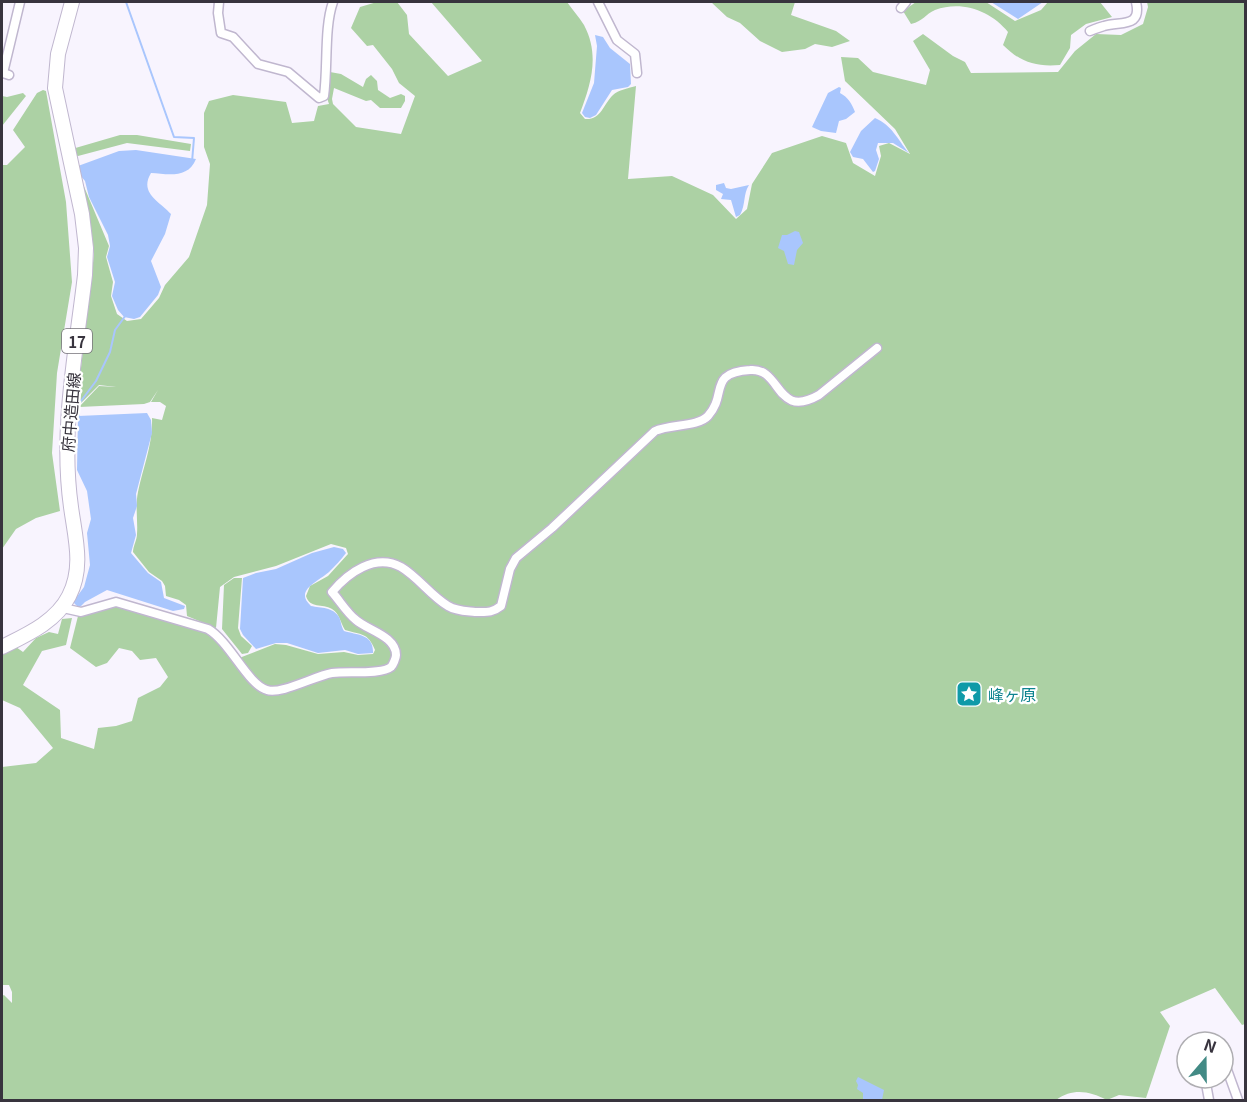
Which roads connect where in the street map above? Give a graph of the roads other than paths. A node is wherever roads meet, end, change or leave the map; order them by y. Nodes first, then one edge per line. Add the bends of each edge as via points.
1 (20, 2) edge
2 (72, 2) edge
3 (219, 2) edge
4 (333, 2) edge
5 (598, 2) edge
6 (1136, 2) edge
7 (1090, 31) dead end
8 (637, 73) dead end
9 (9, 75) dead end
10 (877, 348) dead end
11 (63, 608) junction
12 (2, 647) edge
13 (1245, 1099) edge
14 (1237, 1100) edge

1 - 9 street via 3,73
2 - 11 main road, 府中造田線 / 17 via 58,54 55,88 86,248 66,442 77,574
3 - 4 street via 221,33 233,37 258,64 288,72 319,98 324,96 327,77
5 - 8 street via 617,40 635,54
6 - 7 street via 1138,10 1129,23
10 - 11 street via 809,401 786,398 774,381 754,369 727,375 707,418 655,431 516,558 501,606 492,612 448,607 400,567 384,561 365,565 332,592 356,621 386,638 394,648 395,660 391,667 382,670 332,673 284,690 268,691 259,687 218,634 208,629 116,602 81,612
11 - 12 main road
13 - 14 street

